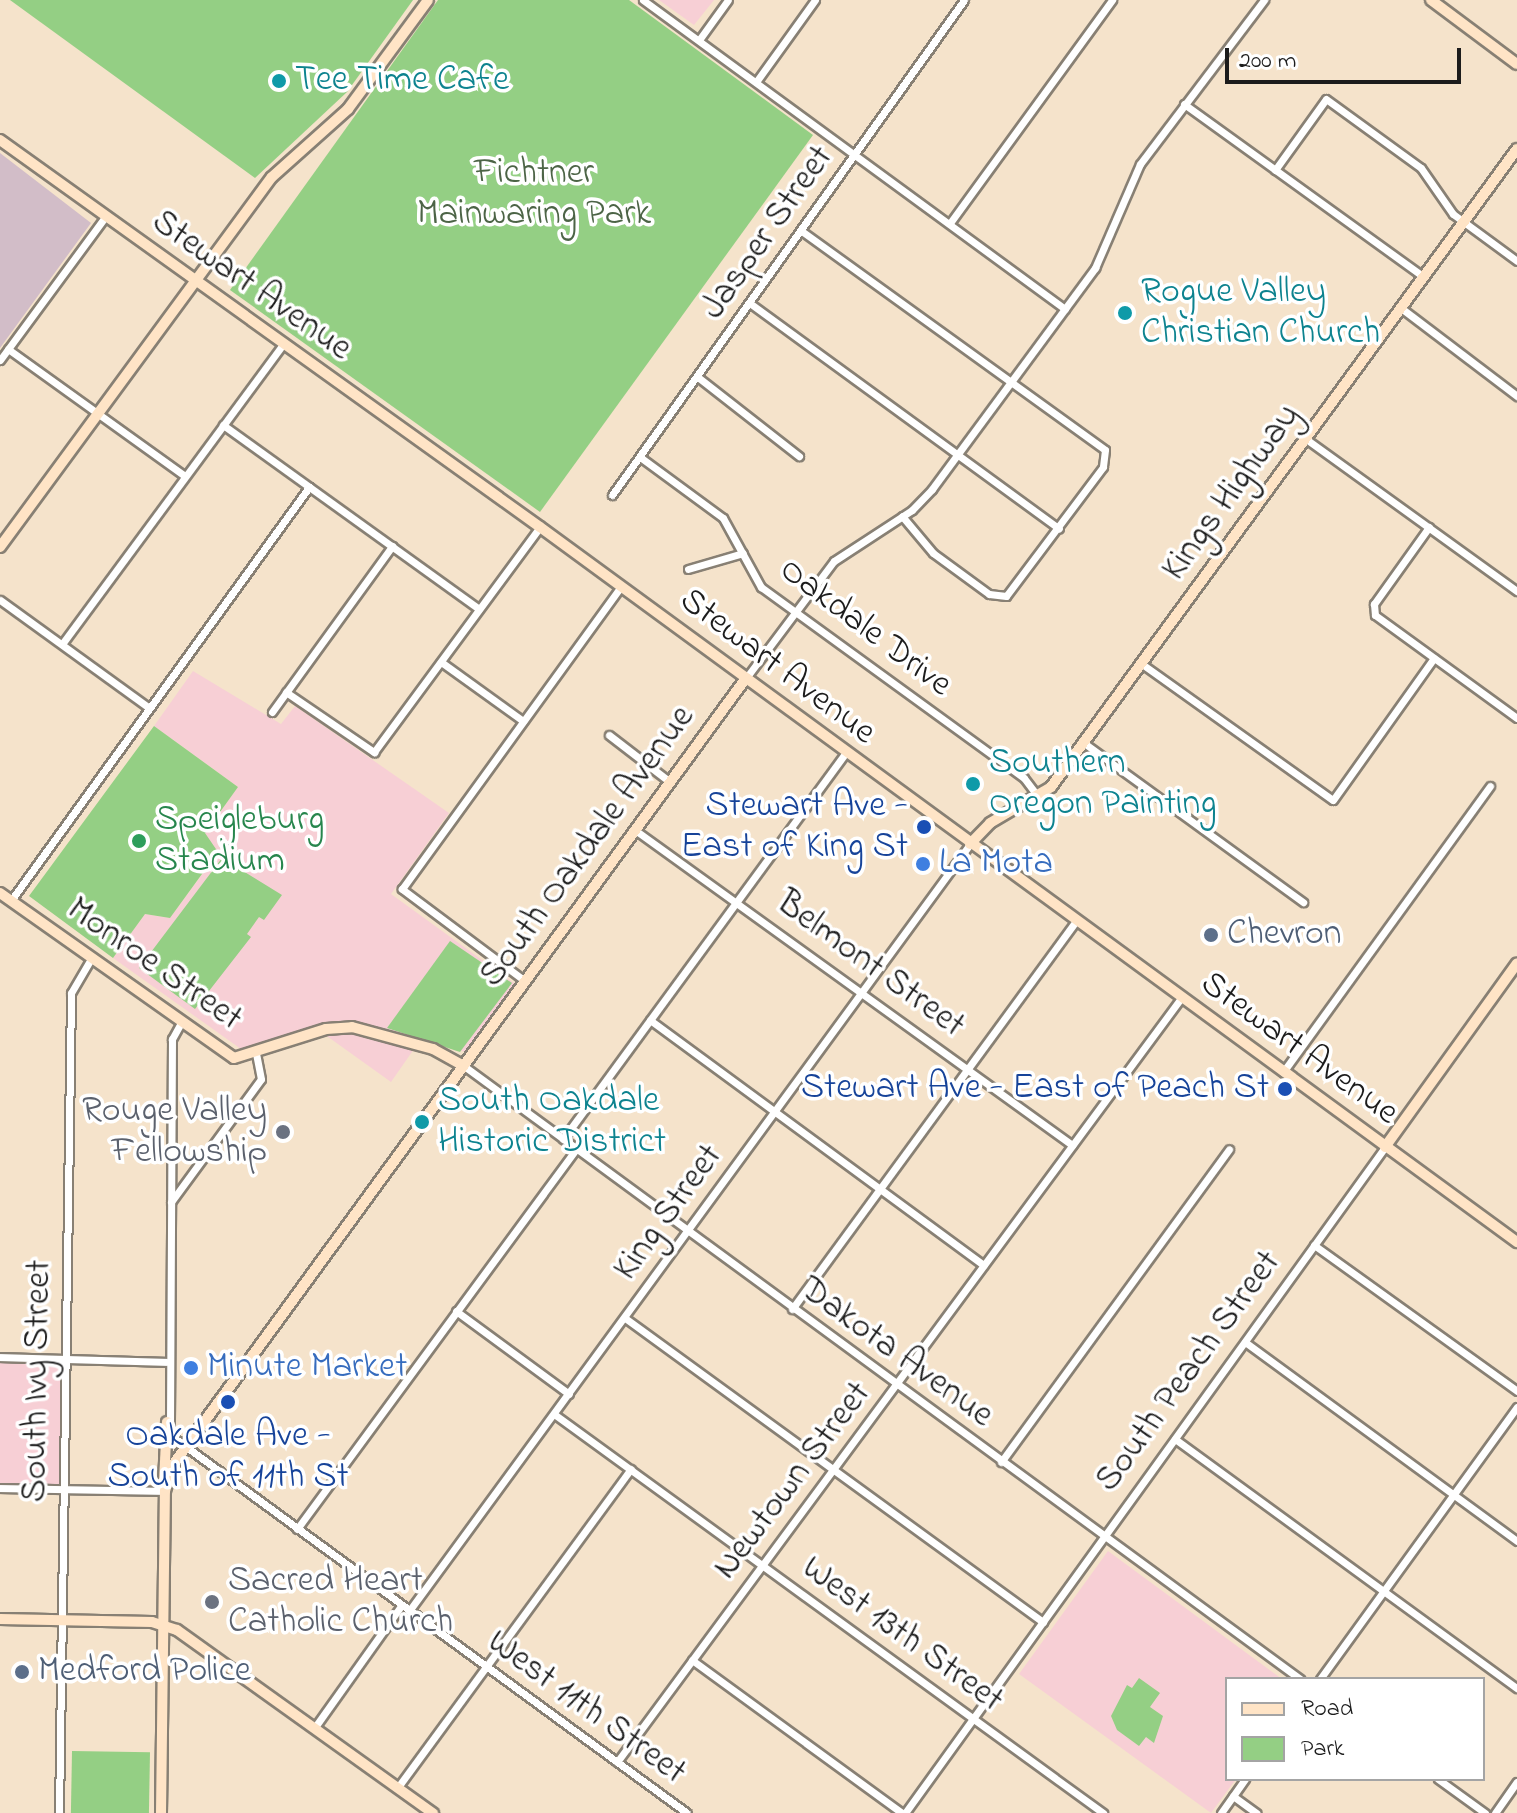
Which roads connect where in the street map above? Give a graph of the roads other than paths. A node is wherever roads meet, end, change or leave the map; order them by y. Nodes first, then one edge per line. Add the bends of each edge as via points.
1 (428, 0) edge
2 (643, 0) edge
3 (728, 0) edge
4 (815, 0) edge
5 (964, 0) edge
6 (1112, 0) edge
7 (1264, 0) edge
8 (1431, 0) edge
9 (699, 40) junction
10 (1517, 64) edge
11 (756, 82) junction
12 (1184, 104) junction
13 (0, 140) edge
14 (1517, 149) edge
15 (856, 154) junction
16 (1275, 170) junction
17 (105, 217) junction
18 (950, 223) junction
19 (1464, 223) junction
20 (803, 232) junction
21 (1517, 261) edge
22 (1424, 277) junction
23 (194, 281) junction
24 (751, 304) junction
25 (1401, 308) junction
26 (1065, 309) junction
27 (283, 344) junction
28 (8, 349) junction
29 (0, 360) edge
30 (699, 378) junction
31 (1010, 383) junction
32 (1517, 396) edge
33 (97, 414) junction
34 (223, 425) junction
35 (1306, 439) junction
36 (957, 455) junction
37 (799, 456) dead end
38 (640, 457) junction
39 (185, 476) junction
40 (309, 487) junction
41 (612, 495) dead end
42 (902, 516) junction
43 (540, 527) junction
44 (1429, 527) junction
45 (1059, 529) junction
46 (392, 546) junction
47 (0, 547) edge
48 (743, 553) junction
49 (688, 569) dead end
50 (621, 586) junction
51 (1517, 591) edge
52 (0, 600) edge
53 (479, 609) junction
54 (795, 612) junction
55 (62, 644) junction
56 (1434, 658) junction
57 (441, 662) junction
58 (1142, 664) junction
59 (746, 678) junction
60 (286, 692) junction
61 (149, 708) junction
62 (272, 712) dead end
63 (1517, 718) edge
64 (523, 721) junction
65 (609, 735) dead end
66 (1084, 743) junction
67 (846, 753) junction
68 (670, 782) junction
69 (1490, 786) dead end
70 (1039, 798) junction
71 (635, 830) junction
72 (970, 844) junction
73 (5, 896) edge
74 (737, 900) junction
75 (1303, 902) dead end
76 (1075, 922) junction
77 (92, 957) junction
78 (1517, 963) edge
79 (525, 981) junction
80 (862, 992) junction
81 (1181, 998) junction
82 (650, 1020) junction
83 (182, 1021) junction
84 (256, 1054) junction
85 (464, 1066) junction
86 (967, 1069) junction
87 (1283, 1072) junction
88 (775, 1112) junction
89 (563, 1139) junction
90 (1072, 1145) junction
91 (1385, 1147) junction
92 (1229, 1149) dead end
93 (575, 1150) junction
94 (880, 1189) junction
95 (169, 1204) junction
96 (687, 1232) junction
97 (1517, 1242) edge
98 (1314, 1245) junction
99 (984, 1265) junction
100 (792, 1309) junction
101 (456, 1311) junction
102 (625, 1318) junction
103 (1245, 1342) junction
104 (0, 1357) edge
105 (64, 1359) junction
106 (166, 1362) junction
107 (896, 1386) junction
108 (1517, 1391) edge
109 (569, 1394) junction
110 (1517, 1407) edge
111 (554, 1414) junction
112 (167, 1422) junction
113 (1175, 1439) junction
114 (183, 1447) junction
115 (1001, 1462) junction
116 (631, 1469) junction
117 (834, 1470) junction
118 (0, 1488) edge
119 (63, 1489) junction
120 (165, 1491) junction
121 (1454, 1495) junction
122 (297, 1529) junction
123 (1105, 1537) junction
124 (1517, 1541) edge
125 (762, 1565) junction
126 (1384, 1591) junction
127 (405, 1608) junction
128 (0, 1619) edge
129 (60, 1620) junction
130 (1043, 1622) junction
131 (164, 1625) junction
132 (692, 1660) junction
133 (486, 1668) junction
134 (1297, 1677) edge
135 (1321, 1677) edge
136 (1517, 1688) edge
137 (973, 1719) junction
138 (315, 1727) junction
139 (617, 1762) junction
140 (1244, 1781) edge
141 (1441, 1781) edge
142 (1517, 1782) edge
143 (398, 1787) junction
144 (1233, 1796) junction
145 (59, 1813) edge
146 (161, 1813) edge
147 (433, 1813) edge
148 (687, 1813) edge
149 (903, 1813) edge
150 (1103, 1813) edge
151 (1221, 1813) edge
152 (1256, 1813) edge
153 (1485, 1813) edge
154 (1495, 1813) edge

1 - 23 street via 348,109 272,177
2 - 9 street
3 - 9 street
4 - 11 street
5 - 15 street, Jasper Street
6 - 18 street
7 - 12 street, South Oakdale Avenue
8 - 10 street
9 - 11 street
11 - 15 street
12 - 16 street
12 - 26 street, South Oakdale Avenue via 1140,164 1103,254
13 - 17 street, Stewart Avenue
14 - 19 street, Kings Highway
15 - 18 street
15 - 20 street, Jasper Street
16 - 19 street via 1326,99 1421,168
16 - 22 street
17 - 23 street, Stewart Avenue
17 - 28 street
18 - 26 street
19 - 21 street
19 - 22 street, Kings Highway
20 - 24 street, Jasper Street
20 - 31 street
22 - 25 street, Kings Highway
23 - 27 street, Stewart Avenue
23 - 33 street
24 - 30 street, Jasper Street
24 - 36 street
25 - 32 street
25 - 35 street, Kings Highway
26 - 31 street, South Oakdale Avenue
27 - 34 street
27 - 43 street, Stewart Avenue
28 - 29 street
28 - 33 street
30 - 37 street
30 - 38 street, Jasper Street
31 - 36 street, South Oakdale Avenue
31 - 45 street via 1102,446 1107,457
33 - 39 street
33 - 47 street
34 - 39 street
34 - 40 street
35 - 44 street
35 - 58 street, Kings Highway
36 - 42 street, South Oakdale Avenue via 924,498
36 - 45 street
38 - 41 street, Jasper Street
38 - 48 street, Oakdale Drive via 723,518
39 - 55 street
40 - 46 street
40 - 61 street
42 - 45 street via 933,553 1001,597 1012,592
42 - 54 street, South Oakdale Avenue via 843,552
43 - 50 street, Stewart Avenue
43 - 53 street
44 - 51 street
44 - 56 street via 1373,611
46 - 53 street
46 - 60 street
48 - 49 street
48 - 54 street, Oakdale Drive via 757,583
50 - 59 street, Stewart Avenue
50 - 64 street
52 - 55 street
53 - 57 street
54 - 59 street, South Oakdale Avenue
54 - 70 street, Oakdale Drive via 1024,778
55 - 61 street
56 - 58 street via 1333,800
56 - 63 street
57 - 60 street via 377,749 365,750
57 - 64 street
58 - 66 street, Kings Highway
59 - 67 street, Stewart Avenue
59 - 68 street, South Oakdale Avenue
60 - 62 street
61 - 73 street
64 - 79 street via 404,884 406,893
65 - 68 street
66 - 70 street, Kings Highway
66 - 75 street
67 - 72 street, Stewart Avenue
67 - 74 street
68 - 71 street, South Oakdale Avenue
69 - 87 street
70 - 72 street, Kings Highway via 990,823
71 - 74 street, Belmont Street
71 - 79 street, South Oakdale Avenue
72 - 76 street, Stewart Avenue
72 - 80 street, King Street
73 - 77 street, Monroe Street
74 - 80 street, Belmont Street
74 - 82 street
76 - 81 street, Stewart Avenue
76 - 86 street
77 - 83 street, Monroe Street
77 - 105 street, South Ivy Street via 71,993
78 - 91 street, South Peach Street
79 - 85 street, South Oakdale Avenue
80 - 86 street, Belmont Street
80 - 88 street, King Street
81 - 87 street, Stewart Avenue
81 - 90 street, Newtown Street
82 - 88 street
82 - 89 street
83 - 84 street, Monroe Street via 227,1054
83 - 95 street via 172,1039
84 - 85 street, Monroe Street via 326,1029 352,1027 433,1049
84 - 95 street via 261,1079
85 - 89 street, Dakota Avenue
85 - 114 street, South Oakdale Avenue
86 - 90 street, Belmont Street
86 - 94 street
87 - 91 street, Stewart Avenue
88 - 94 street
88 - 96 street, King Street
89 - 93 street, Dakota Avenue
90 - 99 street, Newtown Street
91 - 97 street, Stewart Avenue
91 - 98 street, South Peach Street
92 - 115 street
93 - 96 street, Dakota Avenue
93 - 101 street
94 - 99 street
94 - 100 street
95 - 106 street
96 - 100 street, Dakota Avenue
96 - 102 street, King Street
98 - 103 street, South Peach Street
98 - 108 street
99 - 107 street, Newtown Street
100 - 107 street, Dakota Avenue
101 - 109 street
101 - 122 street
102 - 109 street, King Street
102 - 117 street
103 - 113 street, South Peach Street
103 - 121 street
104 - 105 street
105 - 106 street
105 - 119 street, South Ivy Street
106 - 112 street
107 - 115 street, Dakota Avenue
107 - 117 street, Newtown Street
109 - 111 street, King Street
110 - 121 street
111 - 116 street, West 13th Street
111 - 127 street, King Street
112 - 114 street via 172,1439
112 - 120 street
113 - 123 street, South Peach Street
113 - 126 street
114 - 120 street, South Oakdale Avenue
114 - 122 street, West 11th Street
115 - 123 street, Dakota Avenue
116 - 125 street, West 13th Street
116 - 133 street
117 - 125 street, Newtown Street
117 - 130 street
118 - 119 street
119 - 120 street
119 - 129 street, South Ivy Street
120 - 131 street, South Oakdale Avenue
121 - 124 street
121 - 126 street
122 - 127 street, West 11th Street
123 - 130 street, South Peach Street
123 - 134 street, Dakota Avenue
125 - 132 street, Newtown Street
125 - 137 street, West 13th Street
126 - 135 street
126 - 136 street
127 - 133 street, West 11th Street
127 - 138 street, King Street
128 - 129 street
129 - 131 street
129 - 145 street, South Ivy Street
130 - 137 street, South Peach Street
131 - 138 street via 187,1635
131 - 146 street, South Oakdale Avenue
132 - 139 street, Newtown Street
132 - 149 street
133 - 139 street, West 11th Street
133 - 143 street
137 - 149 street, South Peach Street
137 - 150 street, West 13th Street
138 - 143 street
139 - 148 street, West 11th Street
140 - 144 street
141 - 153 street
142 - 154 street
143 - 147 street
144 - 151 street
144 - 152 street

